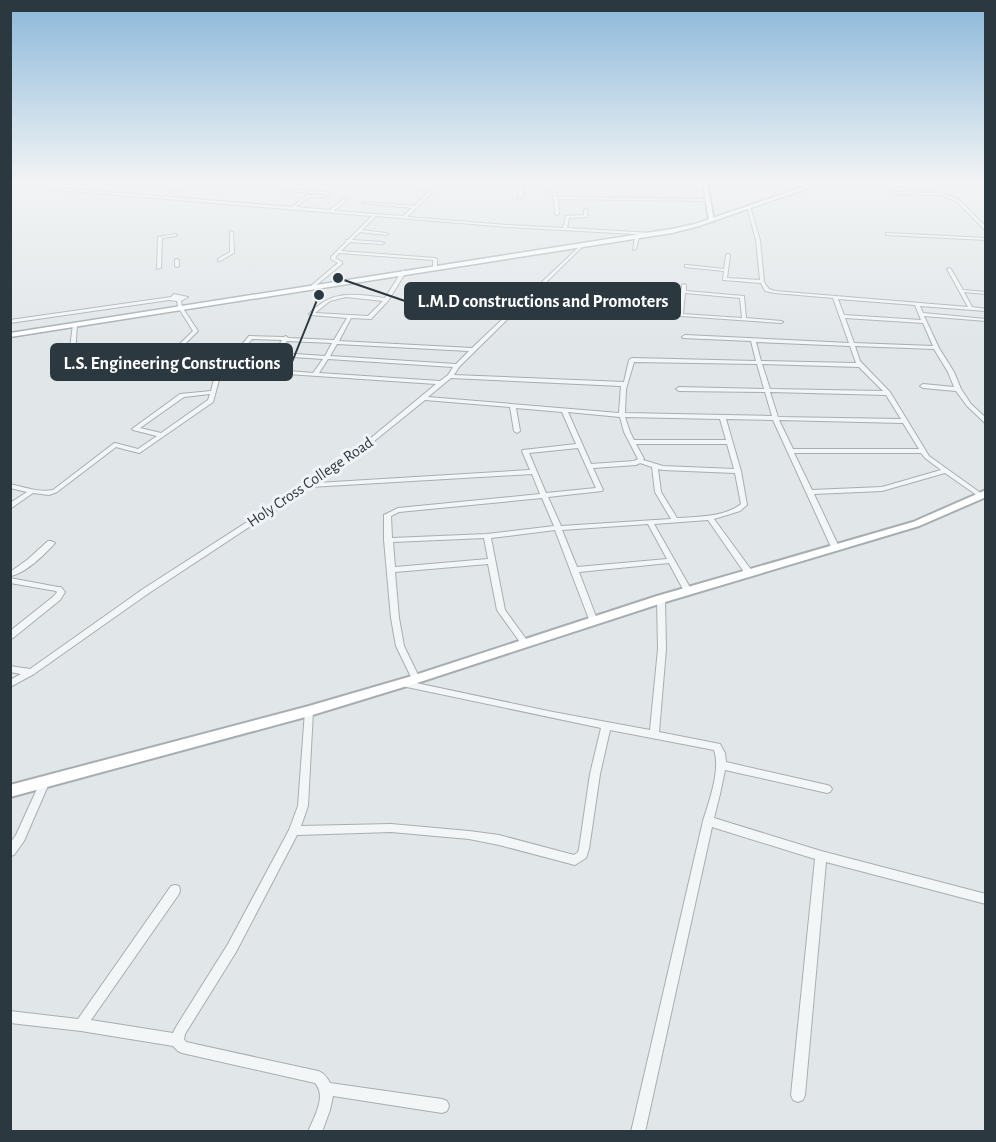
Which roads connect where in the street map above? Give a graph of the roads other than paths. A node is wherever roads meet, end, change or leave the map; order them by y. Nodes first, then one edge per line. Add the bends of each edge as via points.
1 (165, 236) edge
2 (231, 236) edge
3 (352, 236) edge
4 (641, 236) edge
5 (757, 236) edge
6 (932, 236) edge
7 (637, 237) junction
8 (986, 239) edge
9 (347, 241) junction
10 (382, 243) dead end
11 (581, 246) junction
12 (634, 249) dead end
13 (337, 252) junction
14 (728, 255) dead end
15 (219, 260) dead end
16 (687, 266) dead end
17 (435, 267) junction
18 (159, 268) dead end
19 (950, 269) dead end
20 (726, 270) junction
21 (404, 272) junction
22 (762, 282) junction
23 (684, 285) dead end
24 (314, 286) junction
25 (963, 291) junction
26 (685, 292) junction
27 (986, 293) edge
28 (835, 297) junction
29 (386, 300) junction
30 (179, 304) junction
31 (521, 304) junction
32 (917, 305) junction
33 (971, 309) junction
34 (986, 310) edge
35 (921, 314) junction
36 (681, 315) junction
37 (841, 316) junction
38 (744, 318) junction
39 (349, 319) junction
40 (986, 320) edge
41 (782, 321) dead end
42 (10, 322) edge
43 (924, 322) junction
44 (75, 325) junction
45 (10, 335) edge
46 (685, 337) dead end
47 (286, 338) junction
48 (335, 341) junction
49 (753, 341) junction
50 (851, 346) junction
51 (936, 348) junction
52 (473, 350) junction
53 (277, 354) junction
54 (72, 356) dead end
55 (330, 357) junction
56 (759, 363) junction
57 (860, 365) junction
58 (457, 366) junction
59 (226, 368) junction
60 (157, 369) dead end
61 (262, 370) junction
62 (315, 374) junction
63 (450, 376) junction
64 (440, 383) junction
65 (922, 386) dead end
66 (625, 388) junction
67 (679, 389) dead end
68 (958, 389) junction
69 (767, 390) junction
70 (213, 392) junction
71 (888, 393) junction
72 (425, 398) junction
73 (513, 405) junction
74 (564, 410) junction
75 (622, 415) junction
76 (722, 417) junction
77 (775, 418) junction
78 (905, 421) junction
79 (986, 422) edge
80 (517, 431) dead end
81 (162, 435) junction
82 (632, 442) junction
83 (730, 442) junction
84 (579, 446) junction
85 (792, 451) junction
86 (923, 451) junction
87 (640, 461) junction
88 (589, 466) junction
89 (655, 467) junction
90 (738, 471) junction
91 (944, 471) junction
92 (534, 472) junction
93 (309, 485) junction
94 (10, 486) edge
95 (32, 491) junction
96 (810, 492) junction
97 (983, 494) edge
98 (544, 495) junction
99 (10, 507) edge
100 (710, 518) junction
101 (675, 520) junction
102 (650, 522) junction
103 (558, 528) junction
104 (487, 536) junction
105 (388, 540) junction
106 (51, 543) dead end
107 (835, 548) junction
108 (491, 561) junction
109 (671, 561) junction
110 (391, 570) junction
111 (575, 570) junction
112 (749, 573) junction
113 (11, 576) edge
114 (688, 591) junction
115 (660, 599) junction
116 (594, 622) junction
117 (10, 636) edge
118 (525, 643) junction
119 (10, 669) edge
120 (32, 672) junction
121 (416, 679) junction
122 (401, 683) junction
123 (10, 684) edge
124 (309, 711) junction
125 (606, 725) junction
126 (654, 735) junction
127 (721, 765) junction
128 (45, 781) junction
129 (827, 789) dead end
130 (10, 791) edge
131 (708, 821) junction
132 (294, 831) junction
133 (10, 852) edge
134 (821, 856) junction
135 (175, 890) dead end
136 (986, 899) edge
137 (10, 1017) edge
138 (81, 1025) junction
139 (177, 1040) junction
140 (328, 1089) junction
141 (798, 1095) dead end
142 (442, 1106) dead end
143 (315, 1131) edge
144 (638, 1131) edge

1 - 18 street via 160,237
2 - 15 street via 232,253
3 - 9 street
4 - 7 main road
5 - 22 street
6 - 8 street
7 - 11 main road
7 - 12 street
9 - 10 street
9 - 13 street
11 - 17 main road
11 - 31 street, Holy Cross College Road
13 - 17 street via 435,259
13 - 24 street via 332,259 341,263
14 - 20 street
16 - 20 street
17 - 21 main road
19 - 25 street
20 - 22 street via 727,280
21 - 24 main road
21 - 29 street
22 - 28 street via 771,292
23 - 26 street
24 - 30 main road
25 - 27 street
25 - 33 street
26 - 36 street
26 - 38 street via 742,297
28 - 32 street
28 - 37 street
29 - 39 street via 373,316
29 - 39 street via 328,298 312,314
30 - 42 street via 186,297 176,295
30 - 44 main road
30 - 60 street via 196,331
31 - 36 street
31 - 52 street, Holy Cross College Road
32 - 33 street
32 - 35 street
33 - 34 street
35 - 40 street
35 - 43 street
36 - 38 street
37 - 43 street
37 - 50 street
38 - 41 street
39 - 48 street
43 - 51 street
44 - 45 main road
44 - 54 street
46 - 49 street
47 - 48 street
47 - 53 street
47 - 59 street via 251,337
48 - 52 street
48 - 55 street
49 - 50 street
49 - 56 street
50 - 51 street
50 - 57 street
51 - 68 street
52 - 58 street, Holy Cross College Road
53 - 55 street
53 - 61 street
55 - 58 street
55 - 62 street
56 - 57 street
56 - 66 street via 632,360
56 - 69 street
57 - 71 street
58 - 63 street, Holy Cross College Road
59 - 61 street
59 - 70 street via 216,380
61 - 62 street
62 - 64 street
63 - 64 street, Holy Cross College Road
63 - 66 street via 619,384
64 - 72 street, Holy Cross College Road
65 - 68 street
66 - 75 street
67 - 69 street
68 - 79 street
69 - 71 street
69 - 77 street
70 - 81 street via 211,401
70 - 81 street via 182,396 135,429
71 - 78 street
72 - 73 street
72 - 93 street, Holy Cross College Road
73 - 74 street
73 - 80 street
74 - 75 street
74 - 84 street
75 - 76 street
75 - 82 street
76 - 77 street
76 - 83 street
77 - 78 street
77 - 85 street
78 - 86 street
81 - 95 street via 140,452 115,445 53,492
82 - 83 street
82 - 87 street
83 - 90 street
84 - 88 street
84 - 92 street via 525,450
85 - 86 street
85 - 96 street
86 - 91 street
87 - 88 street
87 - 89 street
88 - 98 street via 600,490
89 - 90 street
89 - 101 street via 658,492
90 - 100 street via 742,508
91 - 96 street via 882,489
91 - 97 street
92 - 93 street
92 - 98 street
93 - 120 street, Holy Cross College Road via 146,591
94 - 95 street
95 - 99 street
96 - 107 street
97 - 107 street via 916,524
98 - 103 street
98 - 105 street via 390,512
100 - 101 street
100 - 112 street
101 - 102 street
102 - 103 street
102 - 109 street
103 - 104 street
103 - 111 street
104 - 105 street
104 - 108 street
105 - 110 street
106 - 113 street
107 - 112 street
108 - 110 street
108 - 118 street via 501,610
109 - 111 street
109 - 114 street
110 - 121 street via 400,646
111 - 116 street
112 - 114 street
113 - 117 street via 61,592
114 - 115 street
115 - 116 street
115 - 126 street via 662,649
116 - 118 street
118 - 121 street
119 - 120 street
120 - 123 street, Holy Cross College Road
121 - 122 street
122 - 124 street
122 - 125 street
124 - 128 street
124 - 132 street via 303,806
125 - 126 street
125 - 132 street via 584,849 575,860 469,835 391,828
126 - 127 street via 717,747 721,751
127 - 129 street
127 - 131 street
128 - 130 street
128 - 133 street
131 - 134 street
131 - 144 street
132 - 139 street via 232,948
134 - 136 street
134 - 141 street
135 - 138 street
137 - 138 street
138 - 139 street
139 - 140 street via 182,1047 318,1077
140 - 142 street
140 - 143 street

